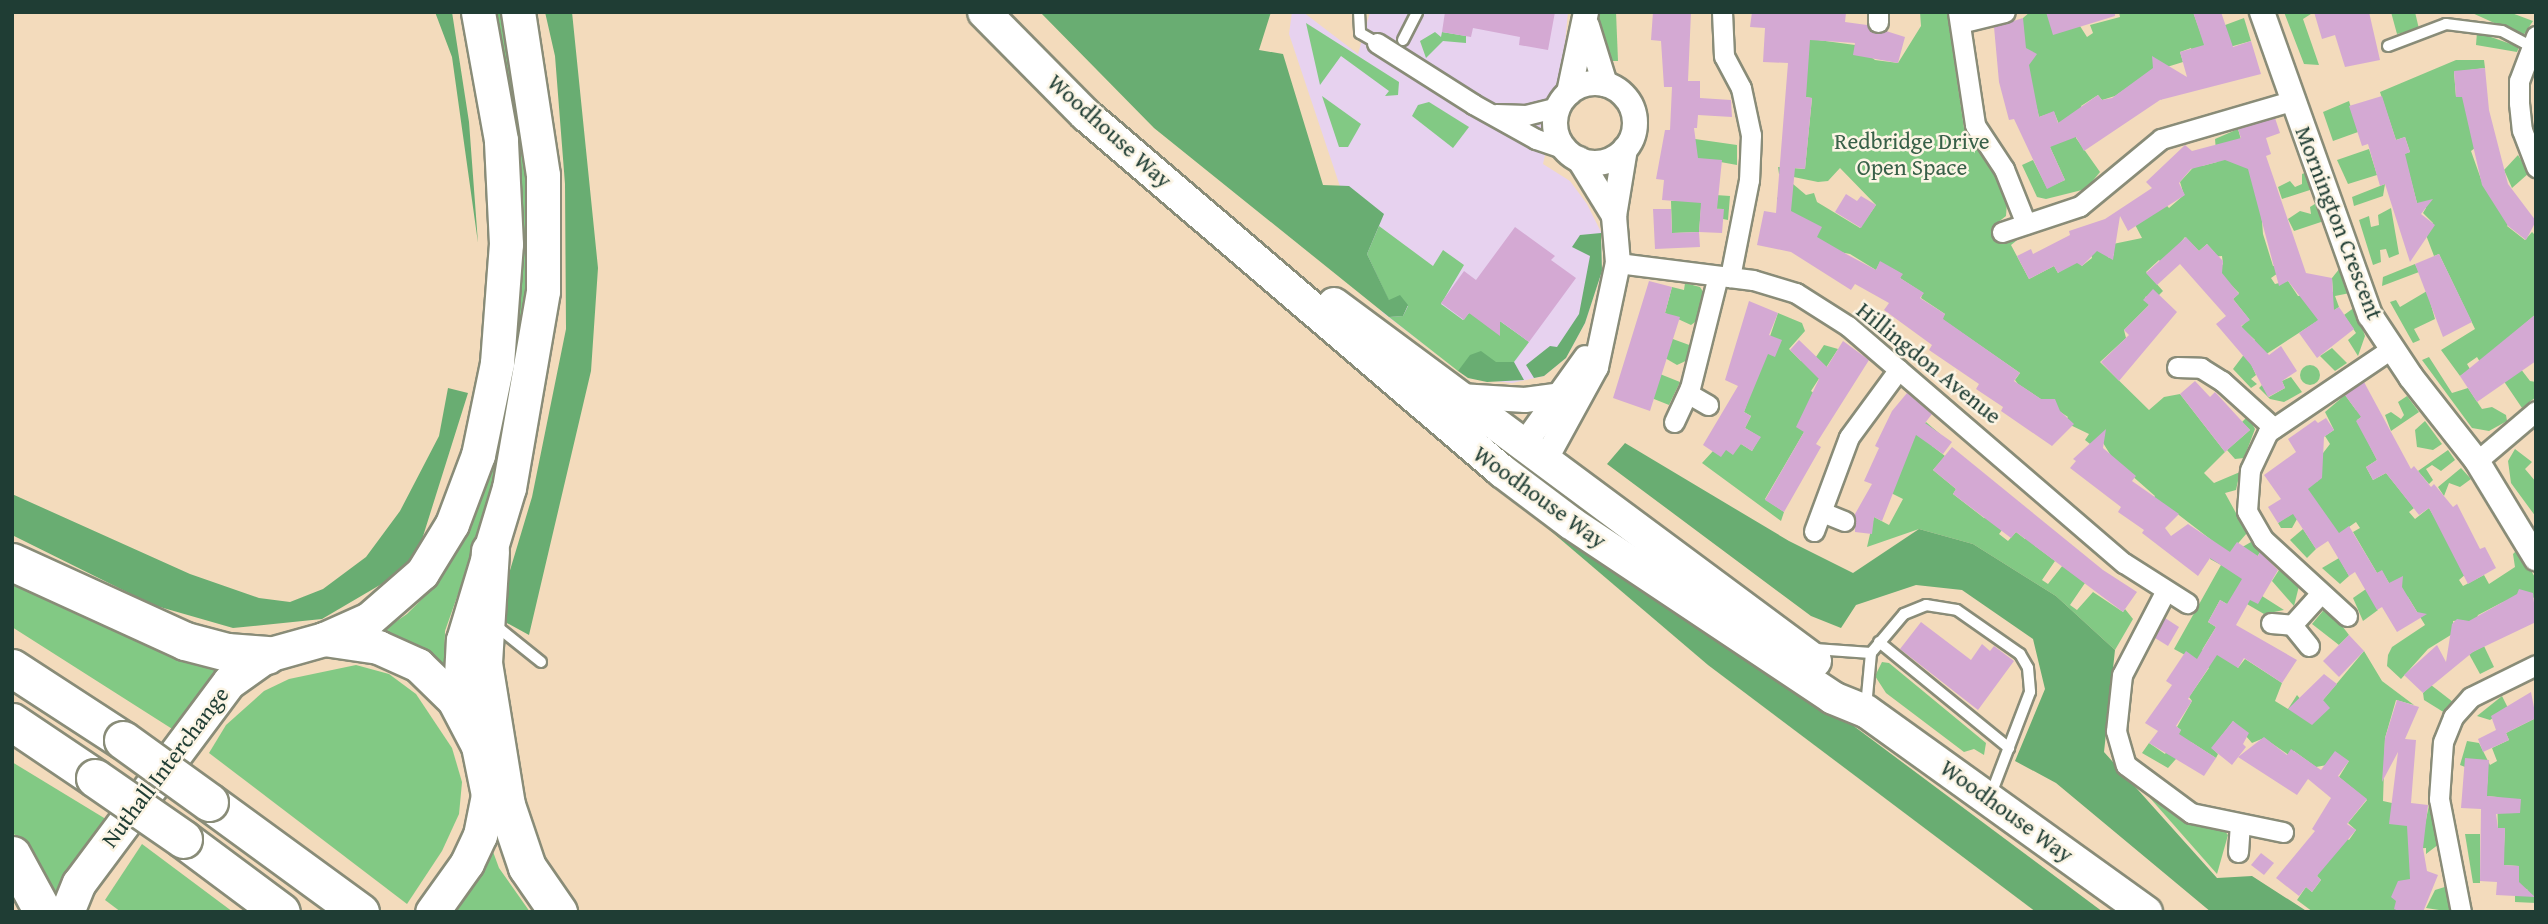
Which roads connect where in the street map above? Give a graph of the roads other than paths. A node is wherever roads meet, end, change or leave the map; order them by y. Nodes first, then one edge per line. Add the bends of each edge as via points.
1 (478, 12) edge
2 (518, 12) edge
3 (984, 12) edge
4 (1359, 12) edge
5 (1417, 12) edge
6 (1722, 12) edge
7 (2006, 12) edge
8 (2262, 12) edge
9 (1586, 17) edge
10 (1959, 18) edge
11 (2533, 41) edge
12 (1391, 46) junction
13 (2388, 46) dead end
14 (1605, 84) junction
15 (1564, 100) junction
16 (2294, 100) junction
17 (1492, 113) junction
18 (1625, 149) junction
19 (1572, 154) junction
20 (2536, 167) edge
21 (1614, 216) junction
22 (2026, 224) junction
23 (2002, 232) dead end
24 (1242, 244) junction
25 (1618, 263) junction
26 (1724, 276) junction
27 (1605, 324) junction
28 (2391, 349) junction
29 (2176, 367) dead end
30 (1899, 369) junction
31 (1689, 394) junction
32 (1559, 395) junction
33 (1460, 396) junction
34 (1708, 405) dead end
35 (2536, 411) edge
36 (1674, 422) dead end
37 (2274, 428) junction
38 (1478, 452) junction
39 (1529, 456) junction
40 (2476, 461) junction
41 (1822, 512) junction
42 (1844, 521) dead end
43 (1814, 531) dead end
44 (490, 551) joint
45 (2536, 558) edge
46 (12, 562) edge
47 (2165, 592) junction
48 (2320, 594) junction
49 (2187, 603) dead end
50 (478, 614) junction
51 (2347, 616) dead end
52 (2271, 623) dead end
53 (2292, 625) junction
54 (324, 639) junction
55 (1788, 641) junction
56 (1879, 642) junction
57 (2309, 646) dead end
58 (1871, 653) junction
59 (267, 655) junction
60 (541, 662) dead end
61 (2536, 665) edge
62 (12, 668) edge
63 (1805, 679) junction
64 (1866, 711) junction
65 (467, 718) junction
66 (12, 722) edge
67 (2009, 748) junction
68 (488, 795) junction
69 (1990, 798) junction
70 (2240, 826) junction
71 (2283, 832) dead end
72 (2238, 852) dead end
73 (12, 855) edge
74 (43, 912) edge
75 (67, 912) edge
76 (281, 912) edge
77 (360, 912) edge
78 (432, 912) edge
79 (544, 912) edge
80 (558, 912) edge
81 (2146, 912) edge
82 (2461, 912) edge

1 - 54 highway via 501,140 506,244 497,363 478,455 452,524 422,573 369,619
2 - 44 highway via 541,152 546,232 543,291 525,418
3 - 24 main road, Woodhouse Way via 1086,115
4 - 12 lane via 1360,33
5 - 12 lane
6 - 26 street via 1724,56 1741,88 1751,135 1749,180
7 - 10 street
8 - 16 street, Mornington Crescent
9 - 14 street
9 - 15 street
10 - 22 street via 1975,125 2004,169
11 - 13 lane via 2502,31 2446,24
11 - 20 street via 2519,81 2519,103 2522,130
12 - 17 street
14 - 15 street via 1583,85
14 - 18 street via 1631,105 1634,132
15 - 17 street via 1526,115
15 - 19 street via 1555,125
16 - 22 street via 2161,139 2088,201
16 - 28 street, Mornington Crescent via 2349,263 2370,315
17 - 19 street
18 - 19 street via 1607,161
18 - 21 street
19 - 21 street
21 - 25 street
22 - 23 street
24 - 33 main road, Woodhouse Way via 1361,321
24 - 38 main road, Woodhouse Way
25 - 26 street, Hillingdon Avenue
25 - 27 street
26 - 30 street, Hillingdon Avenue via 1796,293 1848,326
26 - 31 street
27 - 32 street
27 - 39 street via 1596,367
28 - 37 street
28 - 40 street, Mornington Crescent
29 - 37 street via 2196,359
30 - 41 street via 1849,437
30 - 47 street, Hillingdon Avenue via 2124,563
31 - 34 street
31 - 36 street
32 - 33 street via 1525,400
32 - 39 street
33 - 39 main road, Woodhouse Way
35 - 40 street
37 - 48 street via 2255,452 2247,511 2263,539
38 - 39 main road
38 - 63 main road, Woodhouse Way via 1571,523
39 - 55 main road, Woodhouse Way
39 - 63 main road via 1529,473 1740,623
40 - 45 street, Mornington Crescent
41 - 42 street
41 - 43 street
44 - 50 highway
46 - 59 highway via 185,641 227,652
47 - 49 street, Hillingdon Avenue
47 - 70 street via 2122,674 2116,731 2120,751 2138,777 2178,807
48 - 51 street
48 - 53 street
50 - 60 lane
50 - 65 highway via 461,676
50 - 80 highway via 506,805 527,867
52 - 53 street
53 - 57 street
54 - 59 highway, Nuthall Interchange
54 - 65 highway, Nuthall Interchange via 378,647 418,665 445,689
55 - 58 lane via 1823,652
55 - 64 main road, Woodhouse Way via 1853,691
56 - 58 lane
56 - 67 lane
56 - 67 lane via 1904,614 1926,605 1957,610 2020,653 2028,668 2030,692
58 - 64 lane
59 - 75 highway, Nuthall Interchange via 214,698 79,883
61 - 82 street via 2471,697 2452,717 2443,743 2439,799
62 - 77 highway, bridge via 123,740
63 - 64 main road, Woodhouse Way via 1833,698
64 - 69 main road, Woodhouse Way
65 - 68 highway, Nuthall Interchange via 484,767
66 - 76 highway, bridge
67 - 69 lane
68 - 78 highway, Nuthall Interchange via 475,849
68 - 79 highway via 496,834 517,877
69 - 81 main road, Woodhouse Way
70 - 71 street
70 - 72 street
73 - 74 highway

